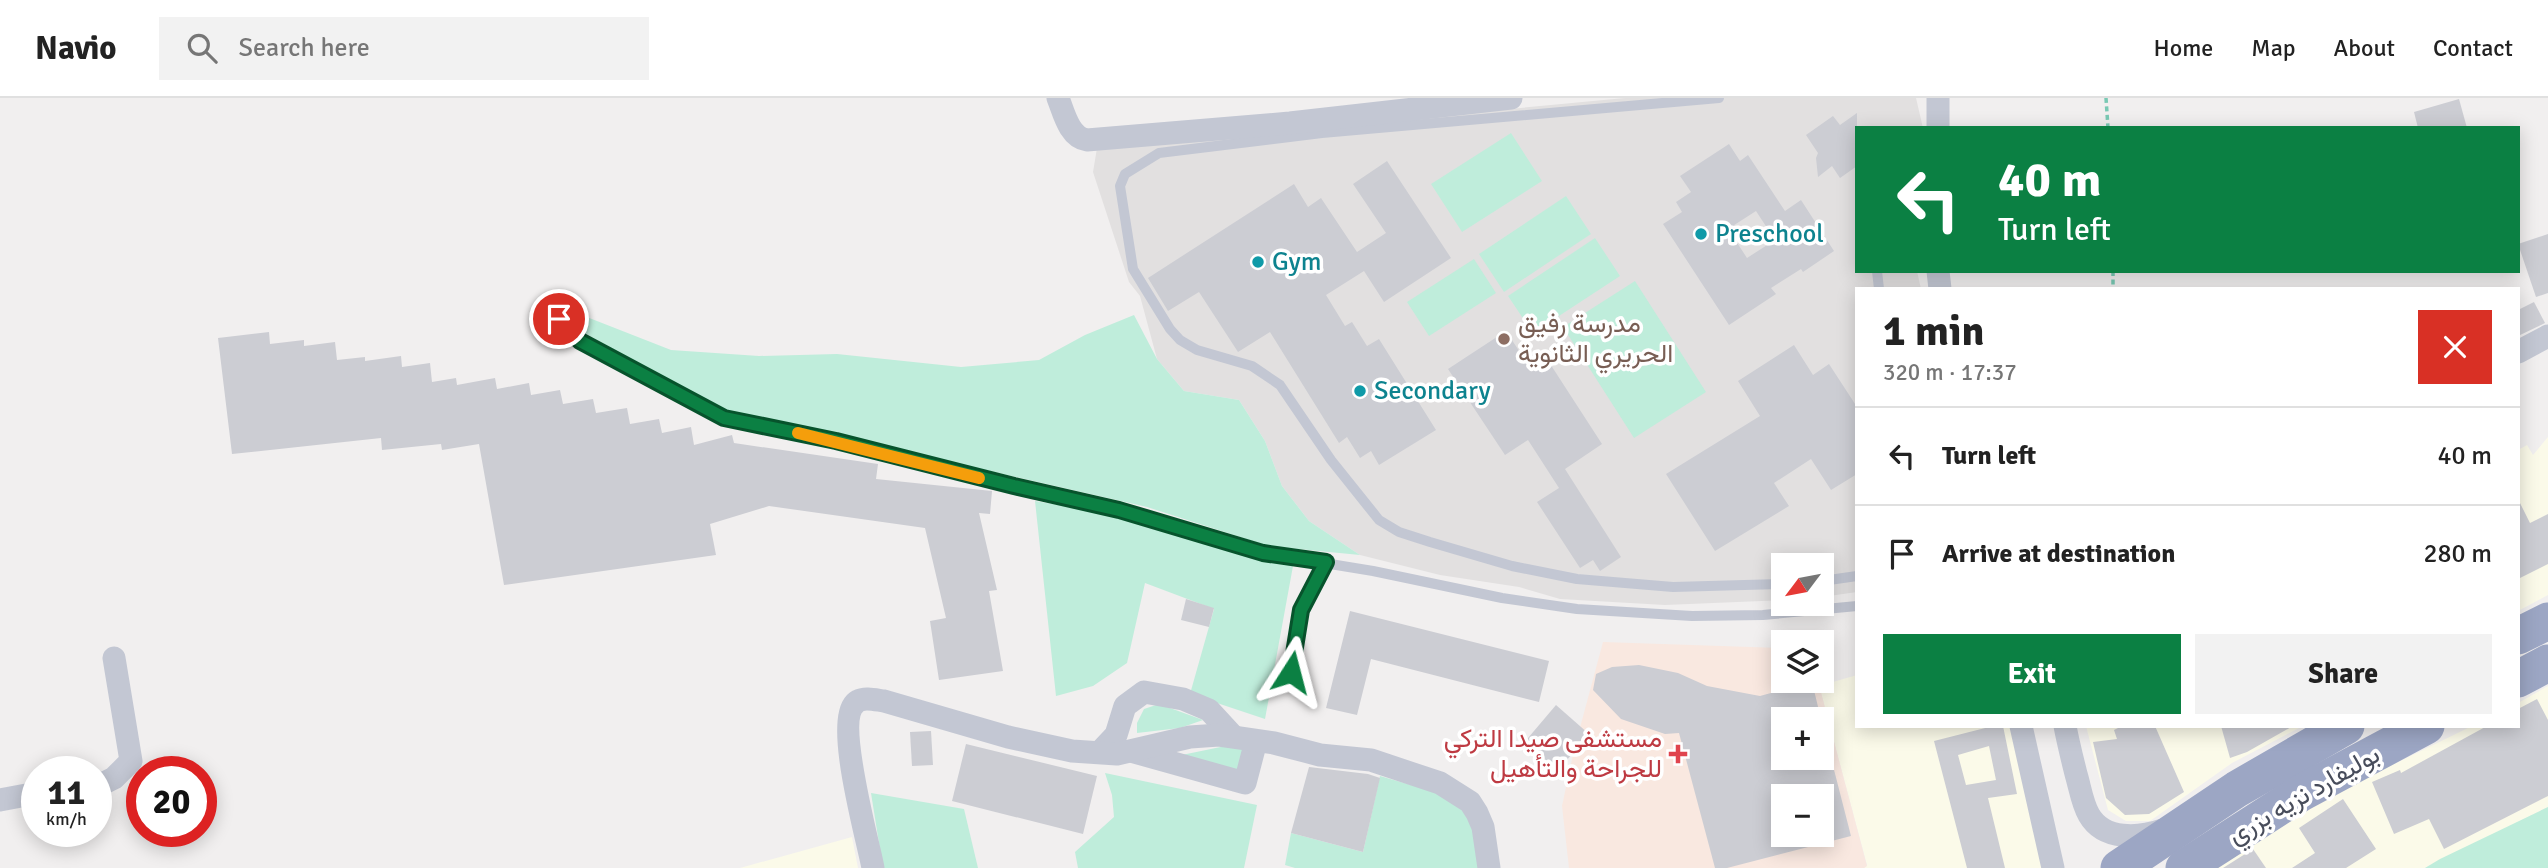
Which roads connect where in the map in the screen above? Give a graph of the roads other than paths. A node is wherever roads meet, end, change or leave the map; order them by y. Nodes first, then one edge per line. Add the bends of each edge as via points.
1 (1058, 98) edge
2 (1511, 98) edge
3 (1719, 98) edge
4 (1938, 98) edge
5 (1938, 126) edge
6 (555, 312) dead end
7 (2548, 336) edge
8 (2520, 351) edge
9 (1326, 562) junction
10 (1855, 576) edge
11 (1834, 579) edge
12 (1771, 584) edge
13 (1855, 606) edge
14 (114, 659) dead end
15 (2548, 663) edge
16 (1291, 672) dead end
17 (2520, 678) edge
18 (2021, 728) edge
19 (2066, 728) edge
20 (2342, 728) edge
21 (2422, 728) edge
22 (1232, 735) junction
23 (1256, 740) junction
24 (1130, 751) junction
25 (1100, 752) junction
26 (112, 779) edge
27 (21, 796) edge
28 (0, 800) edge
29 (2192, 818) junction
30 (873, 868) edge
31 (1489, 868) edge
32 (2053, 868) edge
33 (2119, 868) edge
34 (2184, 868) edge

1 - 2 street via 1072,131 1087,140
3 - 12 lane via 1322,133 1159,153 1125,174 1120,186 1133,269 1170,329 1198,350 1252,366 1280,385 1379,520 1399,532 1503,564 1577,579 1673,587
4 - 5 street
6 - 9 lane via 580,341 724,418 1119,510 1263,553
7 - 8 street
9 - 13 lane via 1502,598 1630,614 1763,615
9 - 16 lane via 1301,610
10 - 11 lane
14 - 26 street via 131,761
15 - 17 highway
18 - 32 street
19 - 29 street via 2086,809 2103,829 2122,835 2148,834
20 - 29 highway, بوليفارد نزيه بزري
21 - 34 highway, بوليفارد نزيه بزري via 2301,793
22 - 23 street
22 - 24 street via 1190,737
22 - 25 street via 1209,710 1183,699 1144,692 1125,706 1116,734
23 - 24 street via 1245,783
23 - 31 street via 1320,755 1371,760 1449,788 1478,813
24 - 25 street
25 - 30 street via 1072,751 1008,737 884,701 857,701 847,726
27 - 28 street
29 - 33 highway, بوليفارد نزيه بزري

